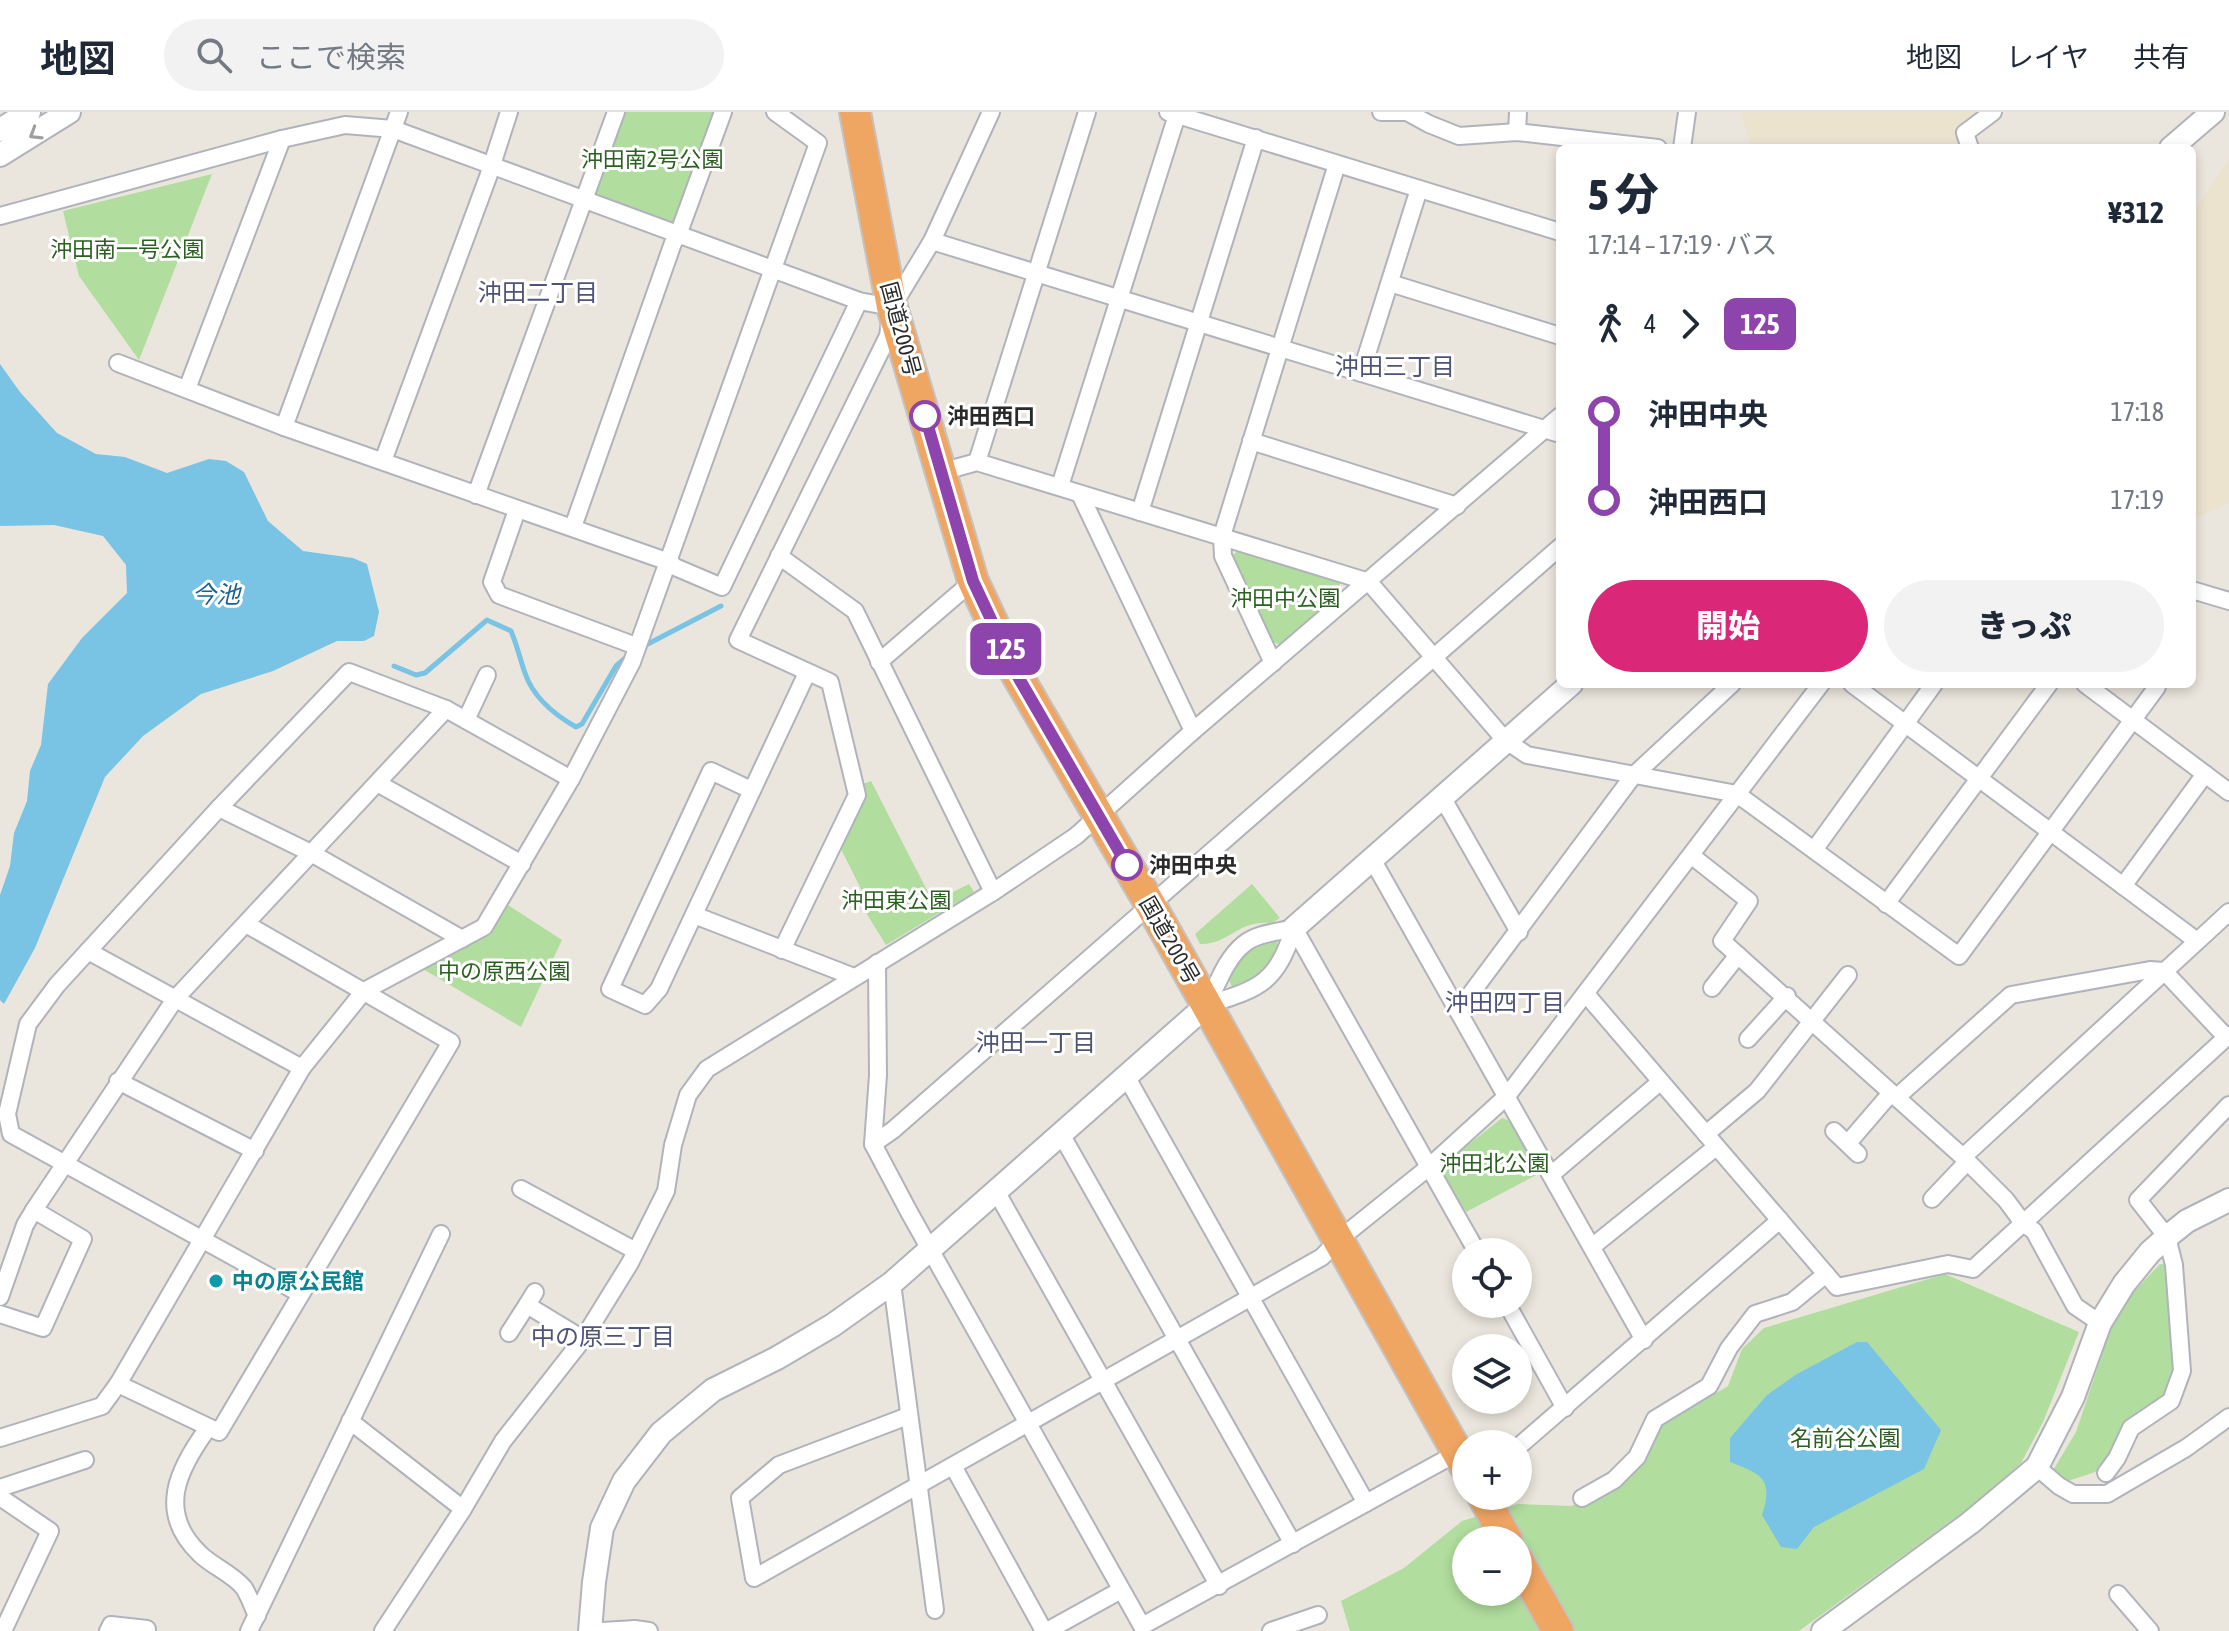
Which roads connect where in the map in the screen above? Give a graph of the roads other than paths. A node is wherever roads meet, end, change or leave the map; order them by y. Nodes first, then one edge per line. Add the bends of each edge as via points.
1 (29, 112) edge
2 (69, 112) edge
3 (399, 112) edge
4 (509, 112) edge
5 (616, 112) edge
6 (723, 112) edge
7 (775, 112) edge
8 (855, 112) edge
9 (991, 112) edge
10 (1087, 112) edge
11 (1381, 112) edge
12 (1518, 112) edge
13 (1687, 112) edge
14 (1993, 112) edge
15 (2209, 113) edge
16 (1183, 114) edge
17 (393, 129) junction
18 (2229, 129) edge
19 (0, 130) edge
20 (1517, 132) junction
21 (1256, 138) junction
22 (282, 139) junction
23 (1623, 144) edge
24 (1683, 144) edge
25 (1969, 144) edge
26 (2175, 144) edge
27 (0, 155) edge
28 (490, 164) junction
29 (1337, 164) junction
30 (1419, 189) junction
31 (583, 200) junction
32 (0, 216) edge
33 (1556, 231) edge
34 (678, 235) junction
35 (932, 241) junction
36 (772, 271) junction
37 (1035, 273) junction
38 (1390, 283) junction
39 (1118, 297) junction
40 (859, 301) junction
41 (892, 307) junction
42 (1201, 323) junction
43 (1556, 335) edge
44 (1280, 347) junction
45 (118, 363) dead end
46 (1361, 373) junction
47 (187, 389) junction
48 (284, 427) junction
49 (1553, 432) edge
50 (1251, 441) junction
51 (383, 461) junction
52 (977, 462) junction
53 (941, 472) junction
54 (1060, 486) junction
55 (1080, 494) junction
56 (476, 495) junction
57 (1457, 506) junction
58 (517, 510) junction
59 (1140, 512) junction
60 (573, 527) junction
61 (1222, 536) junction
62 (1556, 550) edge
63 (779, 556) junction
64 (669, 562) junction
65 (973, 581) junction
66 (1369, 582) junction
67 (2196, 591) edge
68 (2229, 601) edge
69 (634, 654) junction
70 (1433, 658) junction
71 (879, 662) junction
72 (1273, 663) junction
73 (807, 673) junction
74 (487, 675) dead end
75 (1566, 688) edge
76 (1728, 688) edge
77 (1818, 688) edge
78 (1857, 688) edge
79 (1931, 688) edge
80 (2046, 688) edge
81 (2090, 688) edge
82 (2156, 688) edge
83 (446, 709) junction
84 (2133, 719) junction
85 (466, 720) junction
86 (1906, 724) junction
87 (1193, 731) junction
88 (1505, 740) junction
89 (2205, 774) junction
90 (1633, 776) junction
91 (1978, 778) junction
92 (571, 779) junction
93 (379, 784) junction
94 (751, 790) junction
95 (2229, 792) edge
96 (1737, 794) junction
97 (1442, 797) junction
98 (219, 808) junction
99 (1098, 815) junction
100 (2050, 832) junction
101 (1814, 850) junction
102 (311, 853) junction
103 (1692, 856) junction
104 (1372, 859) junction
105 (522, 864) junction
106 (2123, 886) junction
107 (993, 892) junction
108 (1150, 904) junction
109 (1886, 904) junction
110 (2229, 912) edge
111 (694, 915) junction
112 (246, 924) junction
113 (1294, 928) junction
114 (1519, 932) junction
115 (462, 939) junction
116 (2197, 941) junction
117 (782, 950) junction
118 (88, 951) junction
119 (1738, 955) junction
120 (877, 963) junction
121 (2164, 971) junction
122 (1848, 975) dead end
123 (854, 977) junction
124 (1712, 988) dead end
125 (364, 991) junction
126 (1586, 994) junction
127 (1787, 996) junction
128 (175, 999) junction
129 (1207, 1005) junction
130 (1458, 1011) junction
131 (1813, 1020) junction
132 (2228, 1036) edge
133 (1748, 1039) dead end
134 (302, 1068) junction
135 (1126, 1076) junction
136 (118, 1081) junction
137 (1660, 1082) junction
138 (1894, 1095) junction
139 (1507, 1096) junction
140 (2229, 1105) edge
141 (1834, 1131) dead end
142 (1061, 1134) junction
143 (1711, 1141) junction
144 (873, 1144) junction
145 (255, 1151) junction
146 (1965, 1160) junction
147 (65, 1162) junction
148 (1429, 1167) junction
149 (1552, 1174) junction
150 (521, 1189) dead end
151 (996, 1191) junction
152 (1932, 1199) dead end
153 (2229, 1200) edge
154 (34, 1210) junction
155 (1780, 1220) junction
156 (2023, 1223) junction
157 (441, 1234) dead end
158 (2167, 1237) junction
159 (1469, 1238) edge
160 (203, 1239) junction
161 (1337, 1241) junction
162 (1593, 1246) junction
163 (930, 1249) junction
164 (634, 1250) junction
165 (1826, 1274) junction
166 (892, 1283) junction
167 (1, 1289) edge
168 (301, 1294) junction
169 (1251, 1298) junction
170 (0, 1314) edge
171 (1515, 1318) edge
172 (2100, 1323) junction
173 (509, 1333) dead end
174 (583, 1339) junction
175 (1177, 1339) junction
176 (1644, 1340) junction
177 (1103, 1380) junction
178 (118, 1384) junction
179 (1565, 1408) junction
180 (908, 1416) junction
181 (2229, 1417) edge
182 (350, 1421) junction
183 (1028, 1423) junction
184 (208, 1428) junction
185 (1532, 1435) edge
186 (0, 1438) edge
187 (1452, 1445) edge
188 (85, 1460) dead end
189 (1452, 1465) edge
190 (953, 1466) junction
191 (2037, 1467) junction
192 (2106, 1473) dead end
193 (919, 1483) junction
194 (0, 1488) edge
195 (0, 1497) edge
196 (1582, 1498) dead end
197 (1366, 1503) junction
198 (463, 1509) junction
199 (1293, 1544) junction
200 (1532, 1585) edge
201 (1219, 1586) junction
202 (1121, 1590) junction
203 (2118, 1594) dead end
204 (935, 1610) dead end
205 (1318, 1615) dead end
206 (253, 1624) edge
207 (1158, 1626) edge
208 (147, 1629) dead end
209 (3, 1631) edge
210 (108, 1631) edge
211 (383, 1631) edge
212 (590, 1631) edge
213 (602, 1631) edge
214 (649, 1631) edge
215 (1046, 1631) edge
216 (1271, 1631) edge
217 (1558, 1631) edge
218 (1823, 1631) edge
219 (2150, 1631) edge

1 - 19 street
2 -> 27 street
3 - 17 street
4 - 28 street
5 - 31 street
6 - 34 street
7 - 36 street via 818,143
8 - 41 highway, 国道200号
9 - 35 street
10 - 37 street
11 - 20 street via 1407,112 1459,136
12 - 20 street
13 - 24 street
14 - 25 street via 1965,133
15 - 18 street
15 - 26 street
16 - 21 street
16 - 39 street
17 - 22 street via 345,125
17 - 28 street
17 - 48 street
20 - 23 street
21 - 29 street
21 - 42 street
22 - 32 street
22 - 47 street
28 - 31 street
28 - 51 street
29 - 30 street
29 - 44 street
30 - 33 street
30 - 38 street
31 - 34 street
31 - 56 street
34 - 36 street
34 - 60 street
35 - 37 street
35 - 41 street
36 - 40 street
36 - 64 street
37 - 39 street
37 - 52 street
38 - 43 street
38 - 46 street
39 - 42 street
39 - 54 street
40 - 41 street
40 - 64 street via 722,587
41 - 53 highway, 国道200号
41 - 63 street via 888,336
42 - 44 street
42 - 59 street
44 - 46 street
44 - 50 street
45 - 47 street
46 - 49 street
47 - 48 street
48 - 51 street
49 - 57 street
50 - 57 street
50 - 61 street
51 - 56 street
52 - 53 street
52 - 54 street
53 - 65 highway, 国道200号
54 - 55 street
55 - 59 street
55 - 87 street
56 - 58 street
57 - 66 street
58 - 60 street
58 - 69 street via 492,582 499,595
59 - 61 street
60 - 64 street
61 - 66 street
61 - 72 street via 1223,556
62 - 70 street
63 - 71 street via 855,611
63 - 73 street via 738,640
64 - 69 street
65 - 71 street
65 - 99 highway, 国道200号 via 1017,675
66 - 70 street
66 - 72 street
67 - 68 street
69 - 92 street
70 - 88 street
70 - 108 street
71 - 107 street
72 - 87 street
73 - 94 street
73 - 117 street via 830,682 857,795
74 - 85 street
75 - 88 street
76 - 90 street
77 - 96 street
78 - 86 street
79 - 86 street
80 - 91 street
81 - 84 street
82 - 84 street
83 - 85 street
83 - 93 street
83 - 98 street via 349,672
84 - 89 street
84 - 100 street
85 - 92 street
86 - 91 street
86 - 101 street
87 - 99 street
88 - 90 street via 1527,755
88 - 97 street
89 - 95 street
89 - 106 street
90 - 96 street
90 - 114 street
91 - 100 street
91 - 109 street
92 - 105 street
93 - 102 street
93 - 105 street
94 - 111 street
94 - 111 street via 711,771 610,989 645,1005 659,989
96 - 101 street
96 - 103 street
97 - 104 street
97 - 114 street
98 - 102 street
98 - 118 street
99 - 107 street
99 - 108 highway, 国道200号
100 - 106 street
100 - 109 street via 1959,956
101 - 109 street
102 - 112 street
102 - 115 street
103 - 119 street via 1749,901 1722,941
103 - 126 street
104 - 113 street
104 - 130 street
105 - 115 street via 484,927
106 - 116 street
107 - 120 street
108 - 129 highway, 国道200号
108 - 144 street
110 - 116 street
111 - 117 street
112 - 125 street
112 - 128 street
113 - 129 street via 1245,943 1224,969
113 - 129 street via 1271,977
113 - 148 street
114 - 130 street
115 - 125 street
116 - 121 street
117 - 123 street
118 - 128 street
118 - 147 street via 28,1024 7,1114 11,1134
119 - 124 street
119 - 127 street
120 - 123 street
120 - 144 street
121 - 132 street
121 - 138 street via 2011,995
121 - 146 street
122 - 131 street
123 - 164 street via 707,1069 688,1095 666,1191
125 - 134 street
125 - 168 street via 451,1042
126 - 137 street
126 - 139 street
127 - 131 street
127 - 133 street
128 - 134 street
128 - 136 street
129 - 135 street
129 - 161 highway, 国道200号
130 - 139 street
131 - 138 street
131 - 143 street
132 - 156 street
134 - 145 street
135 - 142 street
135 - 169 street
136 - 145 street
136 - 147 street
137 - 143 street
137 - 149 street
138 - 141 street via 1853,1149
138 - 146 street
139 - 148 street
139 - 149 street
140 - 158 street via 2138,1200
142 - 151 street
142 - 175 street
143 - 155 street
143 - 162 street
144 - 163 street
145 - 160 street
146 - 152 street
146 - 156 street
147 - 154 street
147 - 160 street
148 - 159 street
148 - 161 street
149 - 162 street
150 - 164 street
151 - 163 street
151 - 177 street
153 - 158 street
154 - 167 street
154 - 170 street via 83,1239 43,1328
155 - 165 street
155 - 176 street
156 - 165 street via 1973,1269 1948,1264 1837,1287
156 - 172 street via 2034,1231 2075,1306
157 - 182 street
158 - 172 street via 2124,1284
158 - 192 street via 2182,1371 2171,1401 2131,1428
160 - 168 street
160 - 178 street
161 - 169 street via 1322,1257
161 - 187 highway, 国道200号
162 - 176 street
163 - 166 street
163 - 183 street
164 - 174 street
165 - 196 street via 1792,1302 1755,1314 1709,1386 1655,1419 1637,1457 1614,1480
166 - 180 street
166 - 212 street via 833,1325 713,1390 661,1433 624,1481 602,1528
168 - 184 street via 219,1432
169 - 175 street
169 - 197 street
171 - 179 street
172 - 191 street via 2073,1397
173 - 174 street via 531,1298
174 - 198 street via 518,1418
175 - 177 street
175 - 199 street
176 - 179 street
177 - 183 street
177 - 201 street
178 - 184 street
178 - 186 street via 102,1406
179 - 185 street
180 - 193 street
180 - 193 street via 779,1465 740,1498 754,1578
181 - 191 street via 2107,1494 2073,1494
182 - 198 street
182 - 206 street
183 - 190 street
183 - 202 street
184 - 206 street via 185,1459 174,1506 181,1532 243,1587
188 - 194 street
189 - 197 street
190 - 193 street
190 - 215 street
191 - 218 street via 1980,1516
193 - 204 street
195 - 209 street via 50,1531
197 - 199 street
198 - 211 street
199 - 201 street
200 - 217 highway
201 - 207 street
202 - 207 street via 1142,1626
202 - 215 street
203 - 219 street
205 - 216 street
208 - 210 street via 111,1625
213 - 214 street

